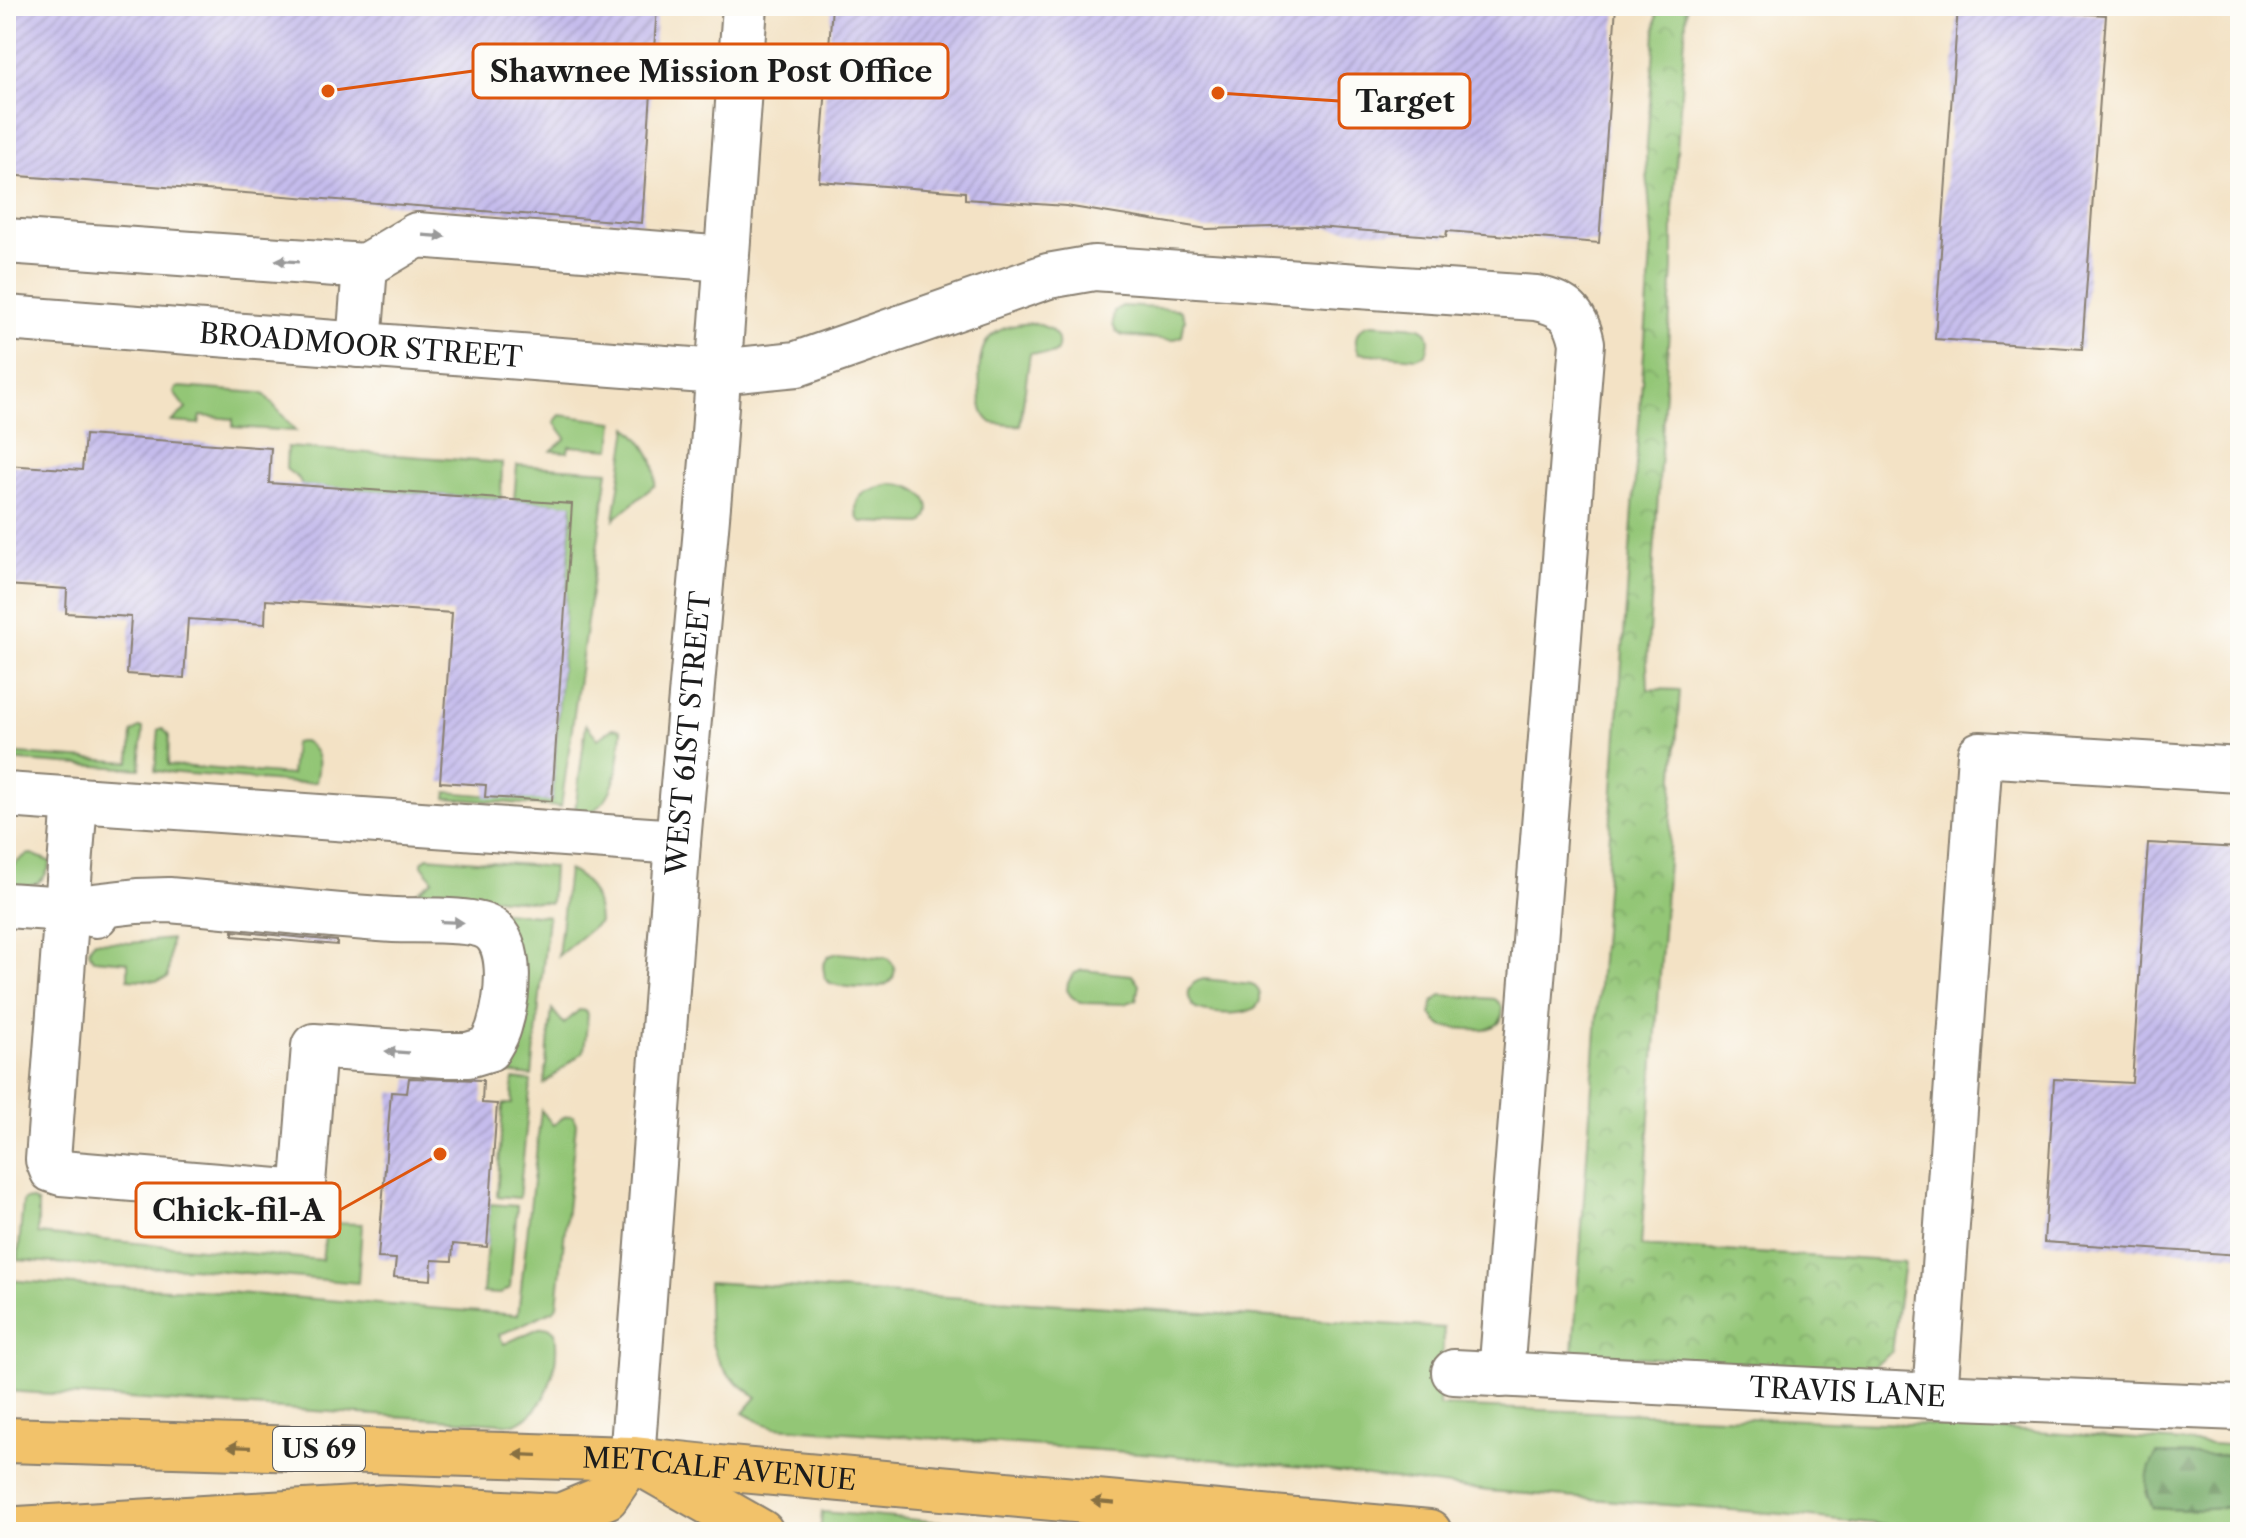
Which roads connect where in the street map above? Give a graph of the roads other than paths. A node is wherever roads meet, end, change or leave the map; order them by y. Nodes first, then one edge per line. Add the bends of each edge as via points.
1 (745, 6) edge
2 (6, 241) edge
3 (726, 259) junction
4 (365, 266) junction
5 (6, 318) edge
6 (359, 345) junction
7 (718, 372) junction
8 (2240, 770) edge
9 (6, 795) edge
10 (75, 800) junction
11 (678, 842) junction
12 (6, 905) edge
13 (67, 909) junction
14 (1454, 1372) dead end
15 (1501, 1375) junction
16 (1935, 1396) junction
17 (2240, 1408) edge
18 (6, 1440) edge
19 (632, 1459) junction
20 (12, 1528) edge
21 (63, 1532) edge
22 (761, 1532) edge
23 (1429, 1532) edge

1 - 3 street, WEST 61ST STREET
4 -> 2 street
4 -> 3 street via 417,235
3 - 7 street, WEST 61ST STREET
4 - 6 street
5 - 6 street, BROADMOOR STREET
6 - 7 street, BROADMOOR STREET
7 - 11 street, WEST 61ST STREET
7 - 15 street, BROADMOOR STREET via 797,364 1048,276 1094,268 1536,298 1559,304 1571,315 1582,343
8 - 16 street via 1980,754
9 - 10 street
10 - 11 street
10 - 13 street
11 - 19 street, WEST 61ST STREET
12 - 13 street
13 -> 13 street via 169,900 475,923 502,942 506,959 499,1029 488,1049 468,1055 314,1046 303,1183 290,1192 61,1173 52,1170 48,1160
14 - 15 street, TRAVIS LANE
15 - 16 street, TRAVIS LANE
16 - 17 street, TRAVIS LANE
19 -> 18 highway, METCALF AVENUE / US 69
19 - 20 highway via 606,1497 560,1516 389,1507
19 - 22 highway
23 -> 19 highway, METCALF AVENUE / US 69
20 - 21 highway

